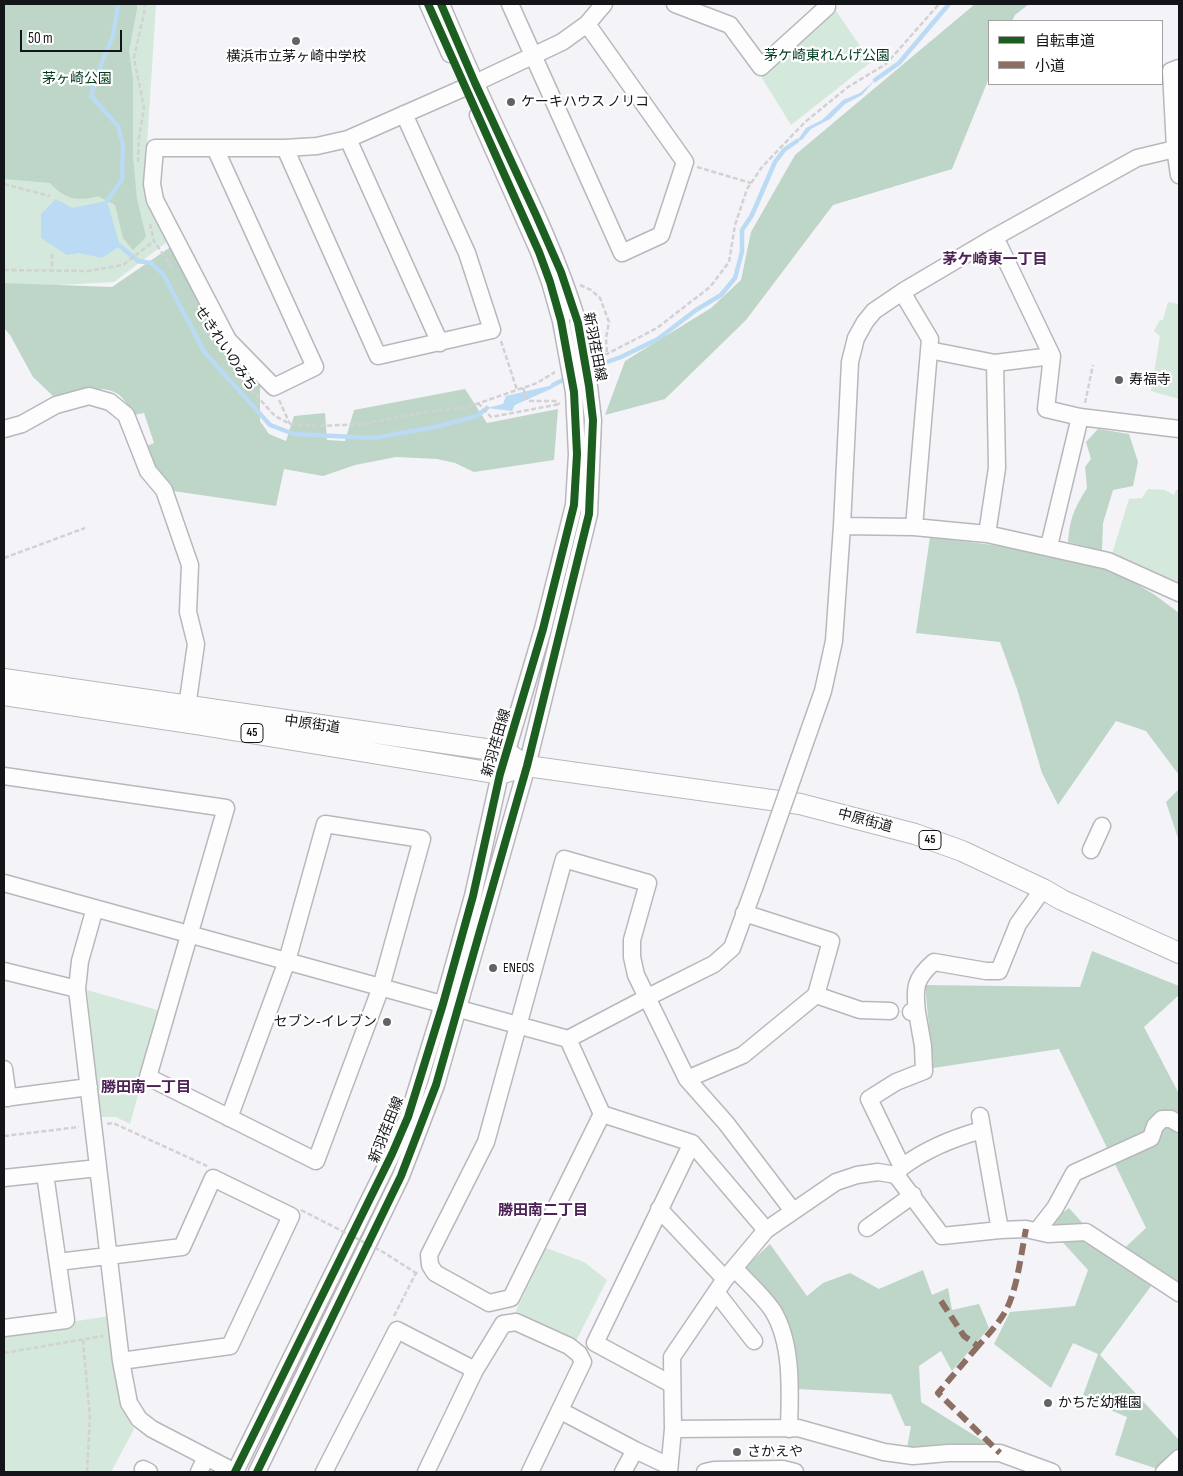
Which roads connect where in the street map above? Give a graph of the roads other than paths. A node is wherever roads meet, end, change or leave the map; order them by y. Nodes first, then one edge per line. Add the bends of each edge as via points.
1 (428, 4) edge
2 (440, 4) edge
3 (510, 4) edge
4 (604, 4) edge
5 (675, 4) edge
6 (825, 4) edge
7 (587, 24) junction
8 (533, 55) junction
9 (1179, 68) edge
10 (470, 85) junction
11 (404, 114) junction
12 (348, 139) junction
13 (215, 148) junction
14 (285, 148) junction
15 (1177, 148) edge
16 (1179, 175) edge
17 (995, 237) junction
18 (902, 292) junction
19 (440, 343) junction
20 (929, 350) junction
21 (1052, 356) junction
22 (995, 363) junction
23 (581, 389) junction
24 (1081, 417) junction
25 (4, 429) edge
26 (1179, 429) edge
27 (842, 526) junction
28 (914, 526) junction
29 (987, 534) junction
30 (1049, 546) junction
31 (1179, 593) edge
32 (4, 679) edge
33 (4, 695) edge
34 (187, 707) junction
35 (506, 752) junction
36 (527, 766) junction
37 (500, 774) junction
38 (4, 776) edge
39 (1102, 826) dead end
40 (1091, 850) dead end
41 (4, 883) edge
42 (1043, 889) junction
43 (95, 908) junction
44 (744, 913) junction
45 (190, 934) junction
46 (1179, 953) edge
47 (287, 961) junction
48 (4, 970) edge
49 (381, 987) junction
50 (77, 989) junction
51 (816, 995) junction
52 (648, 997) junction
53 (450, 1006) junction
54 (890, 1011) dead end
55 (517, 1026) junction
56 (568, 1039) junction
57 (4, 1069) edge
58 (687, 1079) junction
59 (89, 1087) junction
60 (6, 1098) edge
61 (602, 1114) junction
62 (229, 1118) junction
63 (1179, 1124) edge
64 (692, 1143) junction
65 (98, 1168) junction
66 (899, 1171) junction
67 (45, 1174) junction
68 (4, 1178) edge
69 (913, 1195) junction
70 (659, 1208) junction
71 (793, 1211) junction
72 (867, 1228) dead end
73 (766, 1230) junction
74 (1000, 1230) junction
75 (1037, 1231) junction
76 (109, 1256) junction
77 (58, 1262) junction
78 (725, 1280) junction
79 (1179, 1293) edge
80 (4, 1328) edge
81 (754, 1341) dead end
82 (121, 1361) junction
83 (476, 1370) junction
84 (671, 1384) junction
85 (561, 1411) junction
86 (789, 1428) junction
87 (673, 1429) junction
88 (635, 1450) junction
89 (206, 1457) junction
90 (1179, 1458) edge
91 (669, 1469) edge
92 (1034, 1469) edge
93 (199, 1472) edge
94 (235, 1472) edge
95 (256, 1472) edge
96 (324, 1472) edge
97 (426, 1472) edge
98 (530, 1472) edge
99 (623, 1472) edge
100 (705, 1472) edge
101 (795, 1472) edge
102 (1052, 1472) edge
103 (1164, 1472) edge

1 - 10 street, 新羽荏田線
2 - 10 street, 新羽荏田線
3 - 8 street
4 - 7 street
5 - 6 street via 730,26 761,67 827,7
7 - 8 street via 562,42
7 - 8 street via 685,162 661,235 622,253
8 - 10 street
9 - 15 street via 1171,72
10 - 11 street
10 - 23 street, 新羽荏田線, bridge via 550,282
10 - 23 street, 新羽荏田線, bridge via 536,215 566,286 578,323
11 - 12 street
11 - 19 street via 467,253 492,330
12 - 14 street via 317,146
12 - 19 street
13 - 13 street via 155,148 152,184 156,200 228,340 274,387 315,367
13 - 14 street
14 - 19 street via 378,356
15 - 16 street
15 - 17 street via 1137,158
17 - 18 street
17 - 21 street
18 - 20 street via 930,338
18 - 27 street via 874,311 856,338 850,362
20 - 22 street
20 - 28 street
21 - 22 street
21 - 24 street via 1046,409
22 - 29 street via 997,468
23 - 35 street, 新羽荏田線 via 574,505 543,628
23 - 36 street, 新羽荏田線 via 593,420 589,514
24 - 26 street
24 - 30 street
25 - 34 street via 22,424 56,405 89,396 110,402 126,415 148,471 164,490 190,565 188,612 196,644
27 - 28 street
27 - 44 street, bridge via 834,641 823,691
28 - 29 street
29 - 30 street
30 - 31 street via 1108,561
32 - 34 main road, 中原街道 / 45
33 - 37 main road, 中原街道 / 45
34 - 35 main road, 中原街道 / 45
35 - 36 main road, 中原街道 / 45
35 - 37 street, 新羽荏田線
36 - 37 main road, 中原街道 / 45
36 - 42 main road, 中原街道 / 45 via 800,804 915,834 962,851
36 - 53 street, 新羽荏田線
37 - 53 street, 新羽荏田線
38 - 45 street via 226,808
39 - 40 street
41 - 43 street
42 - 46 main road, 中原街道 / 45
42 - 66 street via 1018,924 999,971 934,962 924,970 915,990 914,1012 923,1046 924,1071 896,1082 870,1099
43 - 45 street
43 - 50 street via 80,961
44 - 51 street via 831,941
44 - 52 street via 732,948 714,964
45 - 47 street
45 - 62 street via 148,1077
47 - 49 street
47 - 49 street via 325,824 422,838
47 - 62 street
48 - 50 street
49 - 53 street
49 - 62 street via 316,1161
50 - 59 street
51 - 54 street via 860,1010
51 - 58 street via 743,1054
52 - 55 street via 636,975 632,957 632,940 648,883 564,859
52 - 56 street
52 - 58 street
53 - 55 street
53 - 94 street, 新羽荏田線 via 392,1154
53 - 95 street, 新羽荏田線 via 436,1085 400,1176
55 - 56 street
55 - 61 street via 486,1142 429,1255 435,1273 489,1303 511,1298
56 - 61 street
57 - 60 street
58 - 71 street via 726,1123
59 - 60 street
59 - 65 street
61 - 64 street
63 - 75 street via 1171,1119 1162,1119 1155,1126 1151,1138 1074,1173 1055,1208
64 - 70 street
64 - 73 street
65 - 67 street
65 - 76 street
66 - 69 street
66 - 71 street via 857,1175 836,1182
66 - 74 street via 930,1149 981,1123
67 - 68 street
67 - 77 street
69 - 72 street
69 - 74 street via 942,1236
70 - 78 street
70 - 84 street via 595,1343
71 - 73 street
73 - 78 street
74 - 75 street
75 - 79 street via 1048,1234 1086,1232
76 - 77 street
76 - 82 street
76 - 82 street via 182,1247 213,1178 291,1216 230,1346
77 - 80 street via 66,1320
78 - 81 street
78 - 84 street via 672,1357
78 - 86 street via 772,1311 780,1327 791,1384
82 - 89 street via 129,1403 139,1420
83 - 85 street via 503,1324 516,1322 569,1346 584,1362
83 - 96 street via 397,1330
83 - 97 street
84 - 87 street
85 - 88 street
85 - 98 street
86 - 87 street
86 - 92 street via 912,1456 1000,1453
87 - 91 street
88 - 91 street
88 - 99 street
89 - 93 street
89 - 94 street
90 - 103 street
92 - 102 street
100 - 101 street via 783,1469

